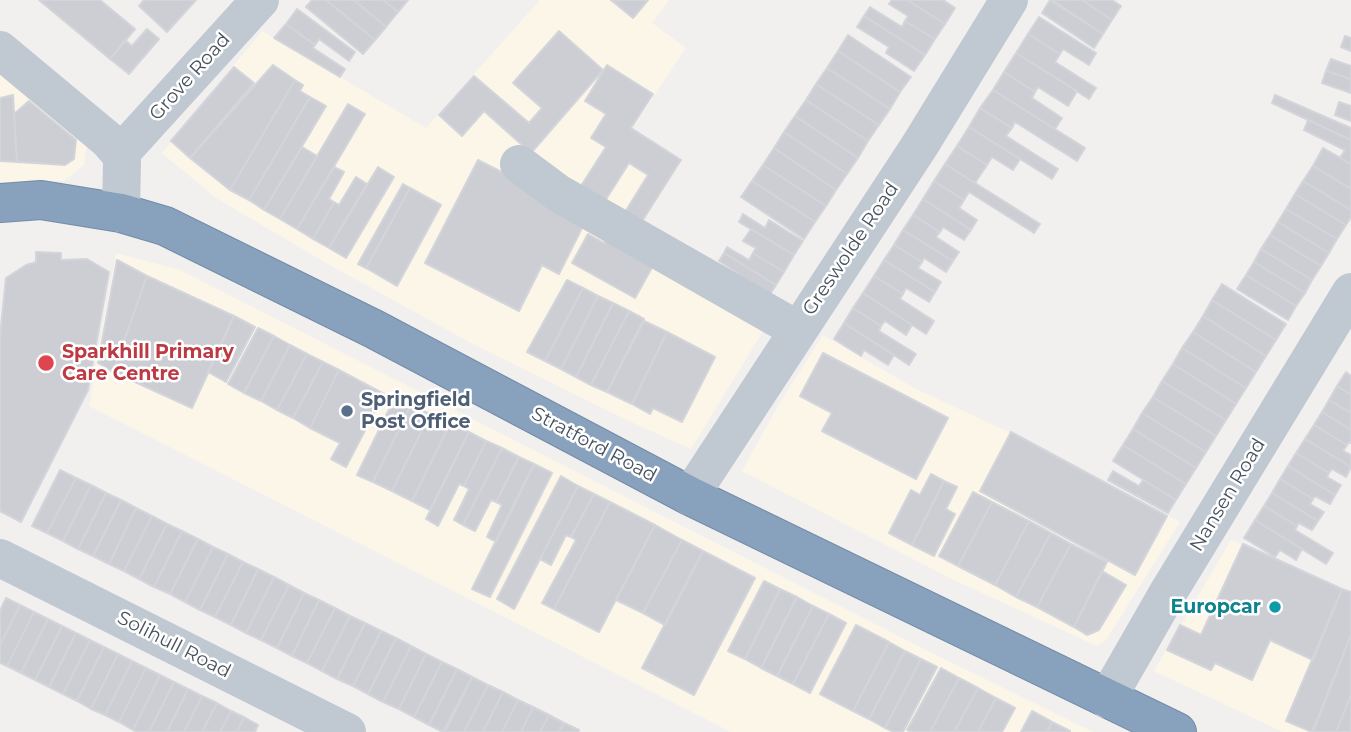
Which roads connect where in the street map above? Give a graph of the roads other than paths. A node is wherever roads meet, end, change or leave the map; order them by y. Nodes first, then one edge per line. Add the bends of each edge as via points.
1 (260, 0) edge
2 (1009, 0) edge
3 (0, 50) edge
4 (120, 154) junction
5 (519, 164) dead end
6 (0, 203) edge
7 (121, 213) junction
8 (1351, 292) edge
9 (798, 330) junction
10 (690, 496) junction
11 (0, 558) edge
12 (1107, 699) junction
13 (347, 732) edge
14 (1177, 732) edge

1 - 4 street, Grove Road
2 - 9 street, Greswolde Road
3 - 4 street
4 - 7 street
5 - 9 street via 558,193
6 - 7 highway, Stratford Road via 41,200
7 - 10 highway, Stratford Road via 165,226 374,329
8 - 12 street, Nansen Road
9 - 10 street, Greswolde Road
10 - 12 highway, Stratford Road
11 - 13 street, Solihull Road
12 - 14 highway, Stratford Road

